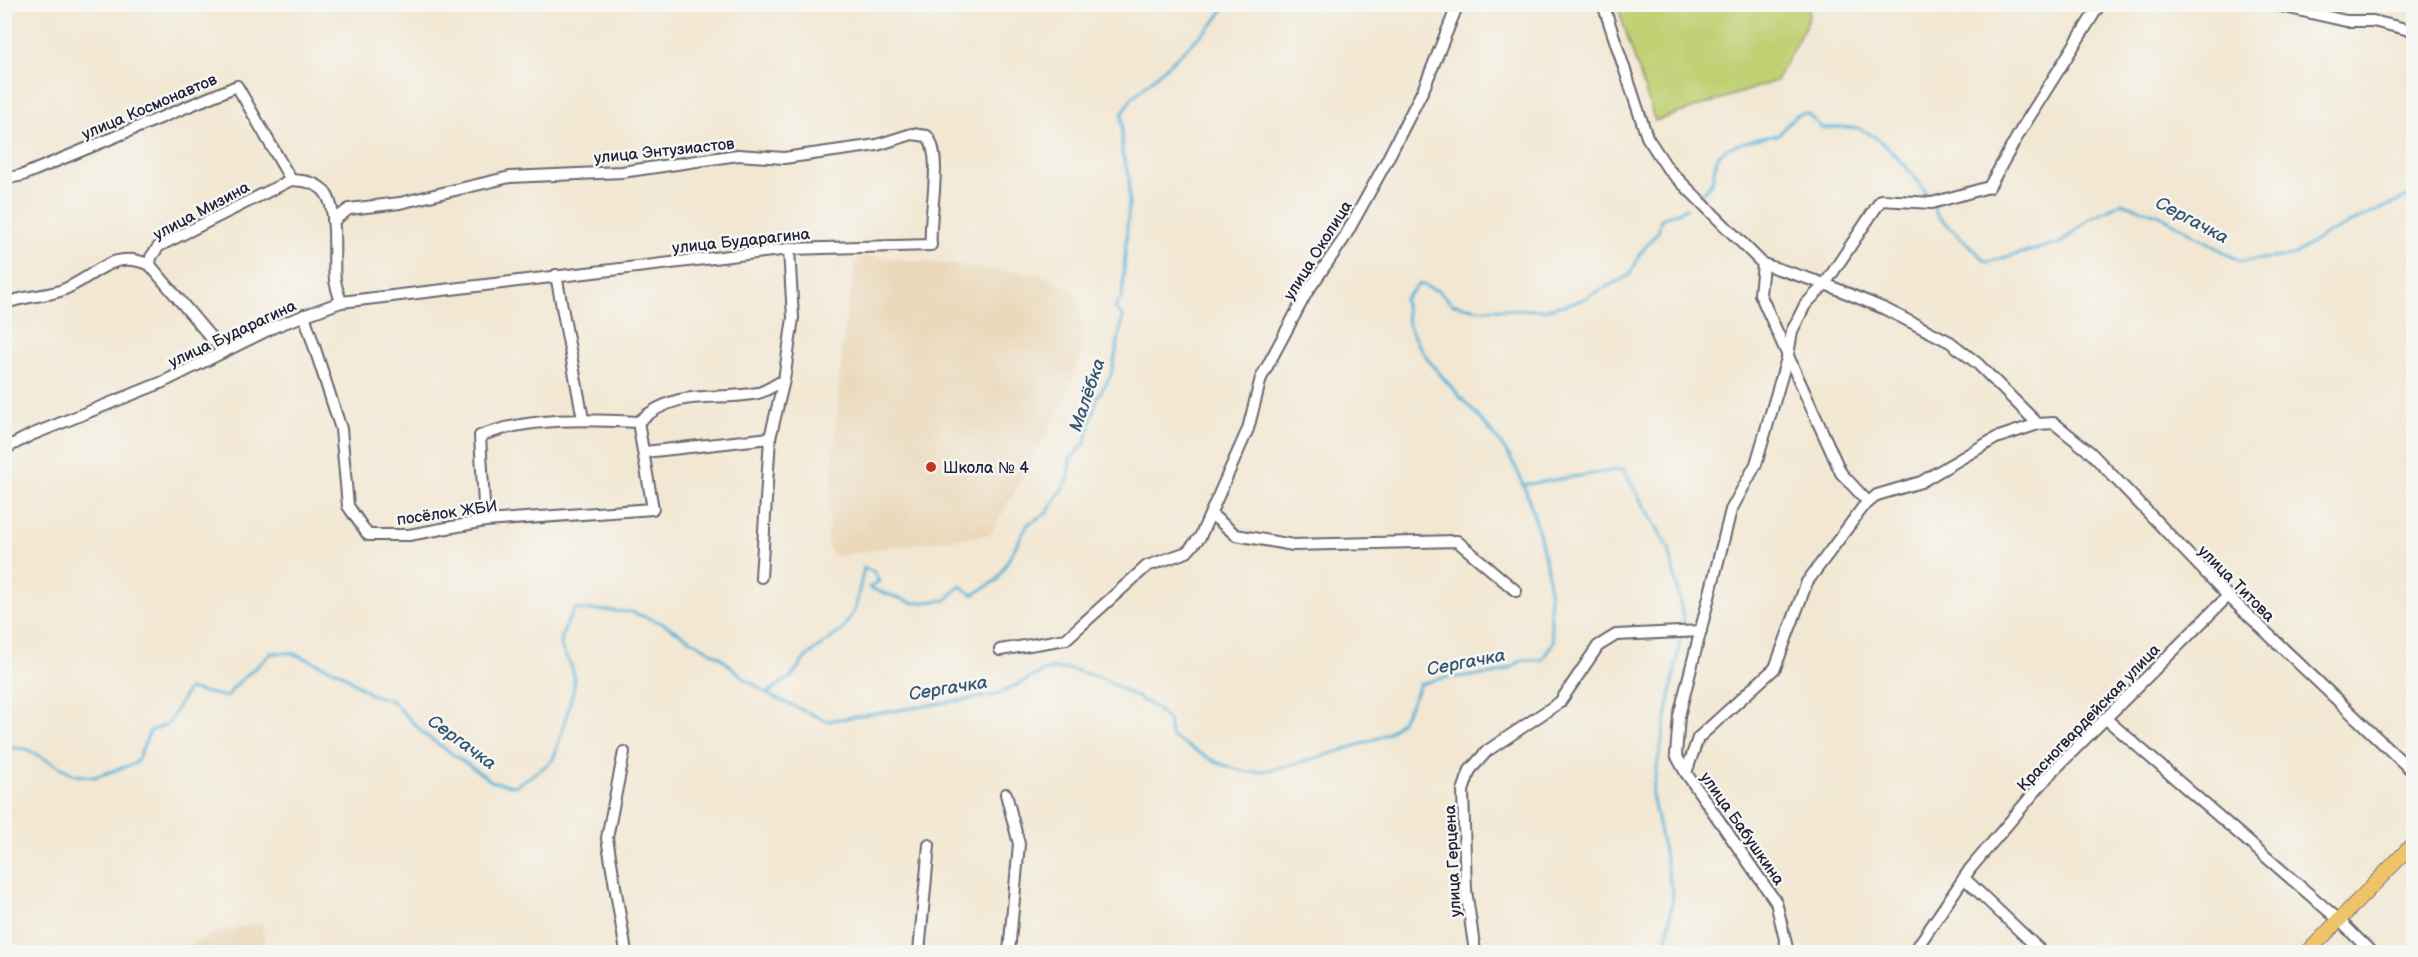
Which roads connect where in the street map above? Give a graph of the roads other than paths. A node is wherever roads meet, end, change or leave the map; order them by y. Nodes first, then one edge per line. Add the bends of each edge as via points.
1 (1458, 4) edge
2 (1603, 4) edge
3 (2100, 4) edge
4 (2272, 4) edge
5 (2414, 31) edge
6 (4, 179) edge
7 (291, 180) junction
8 (333, 221) junction
9 (931, 245) joint
10 (789, 249) junction
11 (1763, 264) junction
12 (150, 265) junction
13 (556, 275) junction
14 (1826, 284) junction
15 (341, 302) junction
16 (4, 304) edge
17 (304, 315) junction
18 (224, 352) junction
19 (1788, 355) junction
20 (783, 380) junction
21 (583, 419) junction
22 (638, 422) junction
23 (2038, 424) junction
24 (771, 438) junction
25 (4, 449) edge
26 (645, 452) junction
27 (1868, 502) junction
28 (1212, 515) junction
29 (485, 521) junction
30 (761, 577) dead end
31 (1516, 591) dead end
32 (2228, 596) junction
33 (1701, 631) junction
34 (1000, 650) dead end
35 (2105, 718) junction
36 (624, 752) dead end
37 (1686, 773) junction
38 (2414, 773) edge
39 (1006, 794) dead end
40 (2414, 843) edge
41 (929, 845) dead end
42 (1964, 878) junction
43 (2339, 920) junction
44 (626, 952) edge
45 (919, 952) edge
46 (1009, 952) edge
47 (1475, 952) edge
48 (1788, 952) edge
49 (1914, 952) edge
50 (2042, 952) edge
51 (2308, 952) edge
52 (2371, 952) edge

1 - 28 street, улица Околица via 1425,88 1384,166 1344,240 1307,292 1261,378 1248,429
2 - 11 street via 1647,137 1668,169
3 - 14 street via 1989,187 1932,203 1881,200
4 - 5 street
6 - 7 street, улица Космонавтов via 23,175 237,86
7 - 8 street via 321,188 327,195
7 - 12 street, улица Мизина via 159,246
8 - 9 street, улица Энтузиастов via 349,209 400,203 510,177 622,172 738,155 784,158 877,146 912,134 927,136 933,143
8 - 15 street via 335,281
9 - 10 street, улица Бударагина
10 - 13 street, улица Бударагина
10 - 20 street via 792,318
11 - 14 street
11 - 19 street via 1760,294
12 - 16 street, улица Мизина via 137,259 117,259 60,291
12 - 18 street
13 - 15 street, улица Бударагина
13 - 21 street
14 - 19 street via 1805,305 1792,332
14 - 23 street via 1950,342
15 - 17 street, улица Бударагина
17 - 18 street, улица Бударагина
17 - 29 street, посёлок ЖБИ via 341,429 348,506 368,535 409,535
18 - 25 street, улица Бударагина via 164,382
19 - 27 street via 1841,473
19 - 33 street via 1756,464 1731,510
20 - 22 street via 760,393 684,398 655,408
20 - 24 street
21 - 22 street
21 - 29 street via 480,436
22 - 26 street
23 - 27 street, улица Бабушкина via 1996,438 1921,482 1877,495
23 - 32 street, улица Титова via 2054,423 2091,453
24 - 26 street
24 - 30 street
26 - 29 street, посёлок ЖБИ via 653,509
27 - 37 street, улица Бабушкина via 1807,582 1775,668 1698,738
28 - 31 street via 1236,535 1293,545 1457,541
28 - 34 street, улица Околица via 1187,552 1147,566 1066,639
32 - 35 street, Красногвардейская улица
32 - 38 street, улица Титова
33 - 37 street via 1679,716 1676,755
33 - 47 street, улица Герцена via 1616,635 1598,646 1560,702 1486,752 1470,770 1463,791 1466,890
35 - 42 street, Красногвардейская улица via 2050,774
35 - 43 street
36 - 44 street via 607,838
37 - 48 street, улица Бабушкина via 1776,902
39 - 46 street via 1019,844
40 - 43 main road
41 - 45 street
42 - 49 street, Красногвардейская улица
42 - 50 street
43 - 51 main road
43 - 52 street

